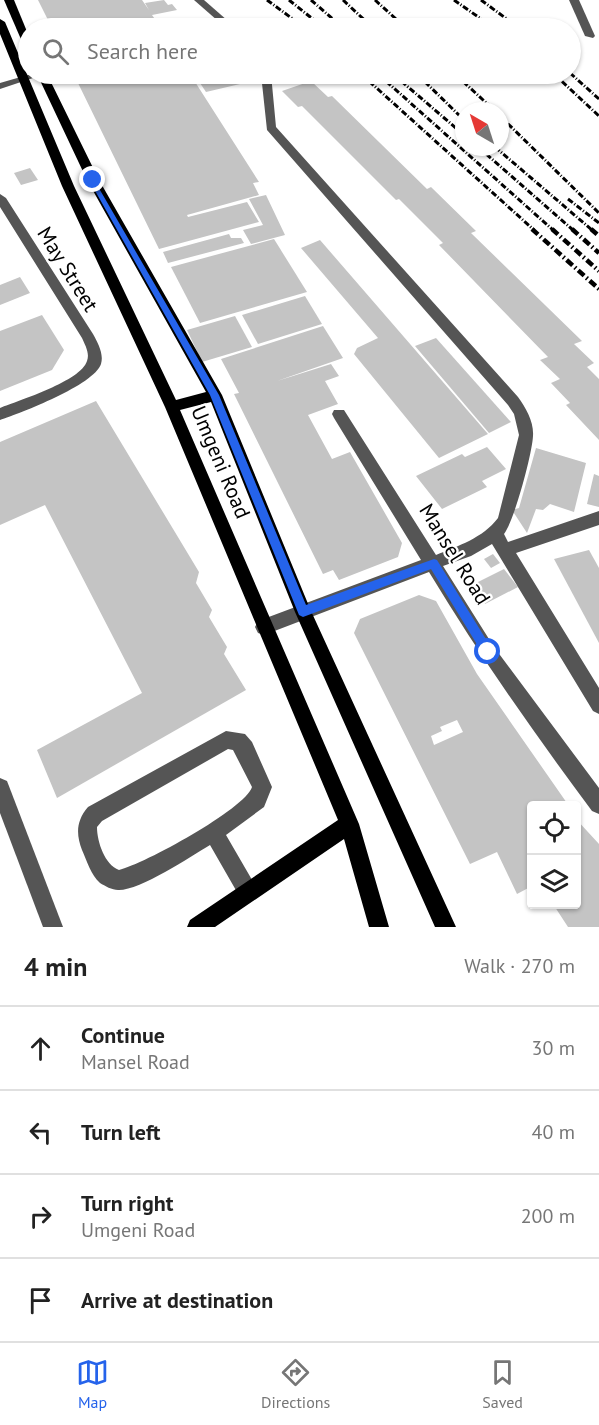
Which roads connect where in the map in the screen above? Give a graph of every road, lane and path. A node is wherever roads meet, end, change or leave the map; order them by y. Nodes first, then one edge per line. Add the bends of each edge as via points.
1 (9, 0) edge
2 (199, 0) edge
3 (574, 0) edge
4 (220, 18) edge
5 (18, 21) edge
6 (0, 22) edge
7 (590, 36) dead end
8 (18, 64) edge
9 (18, 80) edge
10 (27, 84) edge
11 (46, 84) edge
12 (267, 84) edge
13 (0, 86) edge
14 (60, 111) junction
15 (40, 116) junction
16 (74, 138) junction
17 (52, 143) junction
18 (93, 180) junction
19 (68, 186) junction
20 (0, 198) edge
21 (215, 395) junction
22 (171, 407) junction
23 (0, 414) edge
24 (339, 414) dead end
25 (596, 525) edge
26 (495, 534) junction
27 (505, 549) junction
28 (434, 563) junction
29 (303, 612) junction
30 (264, 627) junction
31 (599, 705) edge
32 (0, 788) edge
33 (599, 804) edge
34 (349, 824) junction
35 (213, 832) junction
36 (248, 892) junction
37 (53, 927) edge
38 (197, 927) edge
39 (379, 927) edge
40 (446, 927) edge

1 - 5 main road
2 - 4 street
3 - 7 street
6 - 8 main road, Umgeni Road
9 - 13 street
10 - 15 main road, Umgeni Road
11 - 14 main road, Umgeni Road
12 - 26 street via 271,128 521,413 526,435 505,521
14 - 15 main road
14 - 16 main road, Umgeni Road
15 - 17 main road, Umgeni Road
16 - 17 main road
16 - 18 main road, Umgeni Road
17 - 19 main road, Umgeni Road
18 - 19 main road
18 - 21 main road, Umgeni Road
19 - 22 main road, Umgeni Road
20 - 23 street, May Street via 93,345 94,364 77,381
21 - 22 main road
21 - 29 main road, Umgeni Road
22 - 30 main road, Umgeni Road
24 - 28 street, Mansel Road
25 - 27 street
26 - 27 street
26 - 28 street
27 - 31 street
28 - 29 street
28 - 33 street, Mansel Road via 488,652
29 - 30 street
29 - 40 main road, Umgeni Road
30 - 34 main road, Umgeni Road
32 - 37 street
34 - 36 main road
34 - 39 main road, Umgeni Road
35 - 35 street via 136,876 118,880 108,876 98,864 86,833 87,823 95,814 226,740 238,741 262,787 258,799
35 - 36 street
36 - 38 main road

